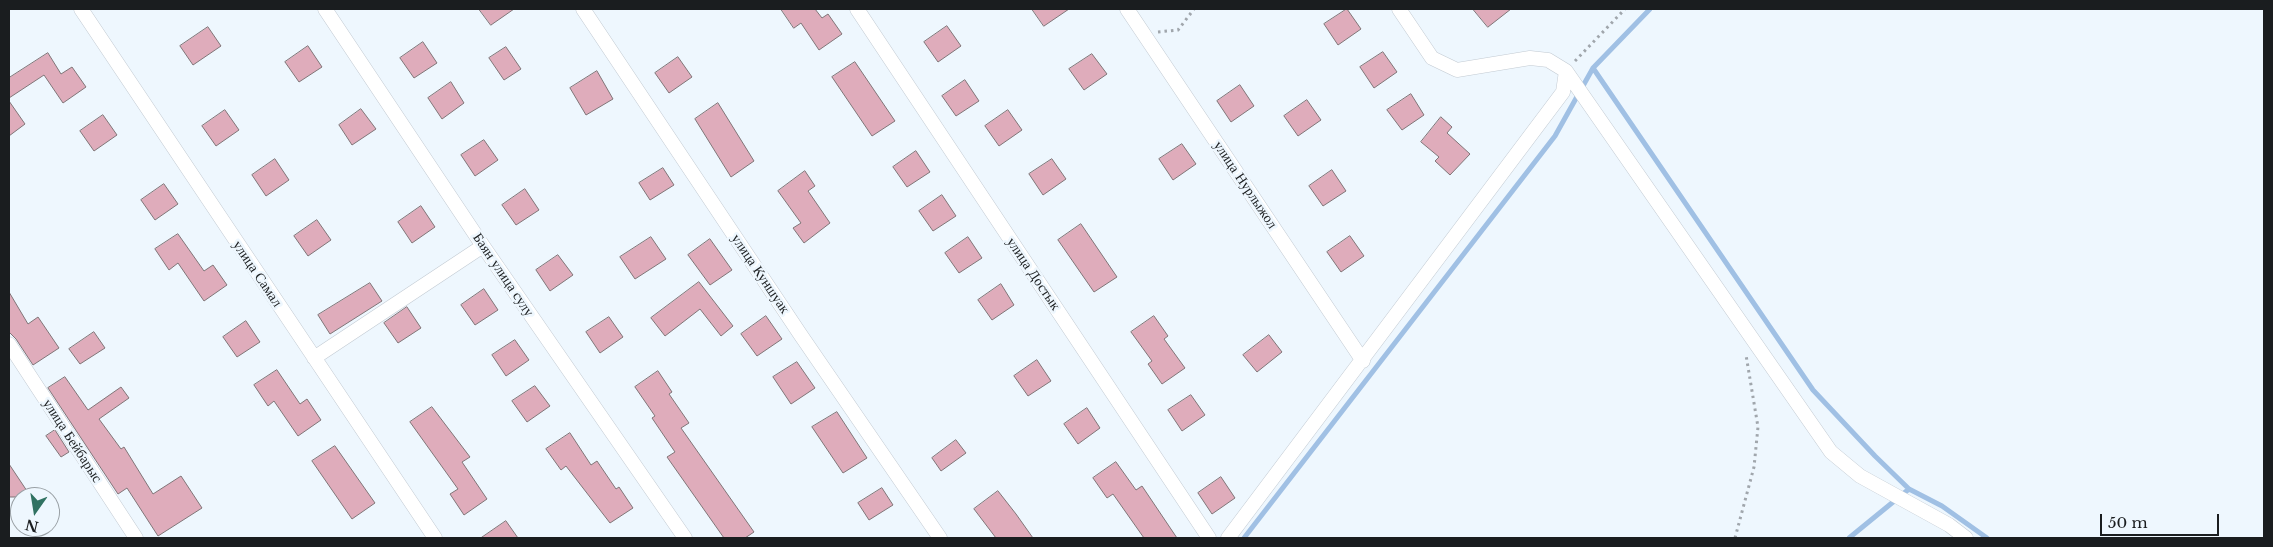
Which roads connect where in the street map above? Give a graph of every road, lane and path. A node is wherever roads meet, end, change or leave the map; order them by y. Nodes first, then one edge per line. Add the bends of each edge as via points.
1 (81, 9) edge
2 (325, 9) edge
3 (583, 9) edge
4 (857, 9) edge
5 (1127, 9) edge
6 (1194, 9) edge
7 (1398, 9) edge
8 (1625, 9) edge
9 (1144, 34) junction
10 (1566, 71) junction
11 (483, 246) junction
12 (9, 344) edge
13 (1745, 350) dead end
14 (314, 358) junction
15 (1363, 361) junction
16 (136, 538) edge
17 (435, 538) edge
18 (685, 538) edge
19 (940, 538) edge
20 (1209, 538) edge
21 (1228, 538) edge
22 (1735, 538) edge
23 (1966, 538) edge

1 - 14 street, улица Самал
2 - 11 street, Баян улица сулу
3 - 19 street, улица Куншуак
4 - 20 street, улица Достык
5 - 9 street, улица Нурлыжол
6 - 9 path via 1178,30
7 - 10 street via 1432,58 1457,70 1530,58 1548,60
8 - 10 path
9 - 15 street, улица Нурлыжол
10 - 15 street via 1562,92
10 - 23 street via 1831,452 1860,476 1949,525
11 - 14 street
11 - 18 street, Баян улица сулу
12 - 16 street, улица Бейбарыс
13 - 22 path via 1758,427 1754,467
14 - 17 street, улица Самал
15 - 21 street

